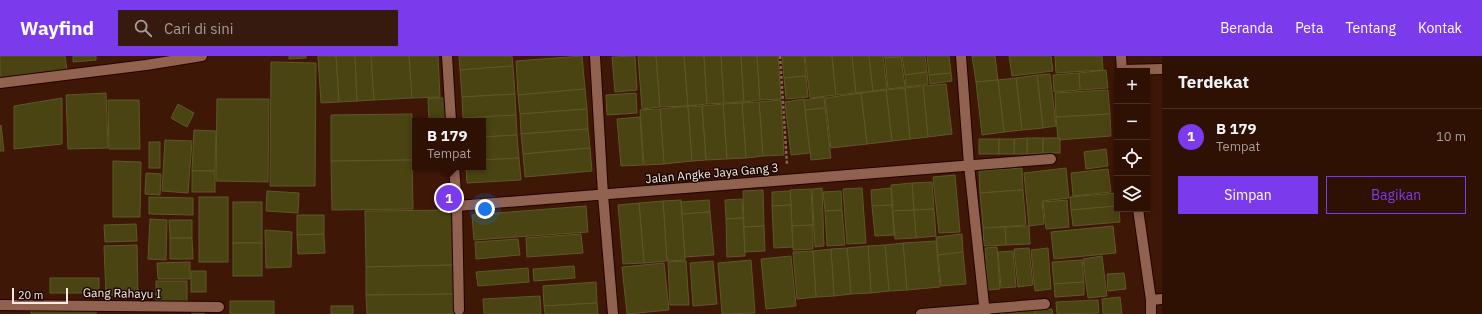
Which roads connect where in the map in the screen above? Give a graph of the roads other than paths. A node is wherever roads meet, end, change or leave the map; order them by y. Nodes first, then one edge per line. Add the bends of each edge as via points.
1 (202, 56) edge
2 (447, 56) edge
3 (594, 56) edge
4 (961, 56) edge
5 (1121, 56) edge
6 (1122, 68) edge
7 (1162, 69) edge
8 (1150, 70) edge
9 (0, 83) edge
10 (451, 118) edge
11 (1051, 159) dead end
12 (969, 165) junction
13 (454, 170) edge
14 (603, 195) junction
15 (456, 206) junction
16 (1138, 212) edge
17 (1162, 298) edge
18 (1150, 300) junction
19 (1045, 304) dead end
20 (0, 305) edge
21 (220, 307) dead end
22 (459, 310) dead end
23 (984, 311) edge
24 (613, 314) edge
25 (921, 314) edge
26 (1151, 314) edge

1 - 9 street
2 - 10 street
3 - 14 street
4 - 12 street
5 - 6 street
7 - 8 street
11 - 12 street, Jalan Angke Jaya Gang 3
12 - 14 street, Jalan Angke Jaya Gang 3
12 - 23 street
13 - 15 street
14 - 15 street, Jalan Angke Jaya Gang 3
14 - 24 street
15 - 22 street
16 - 18 street
17 - 18 street
18 - 26 street
19 - 23 street
20 - 21 street, Gang Rahayu I
23 - 25 street

